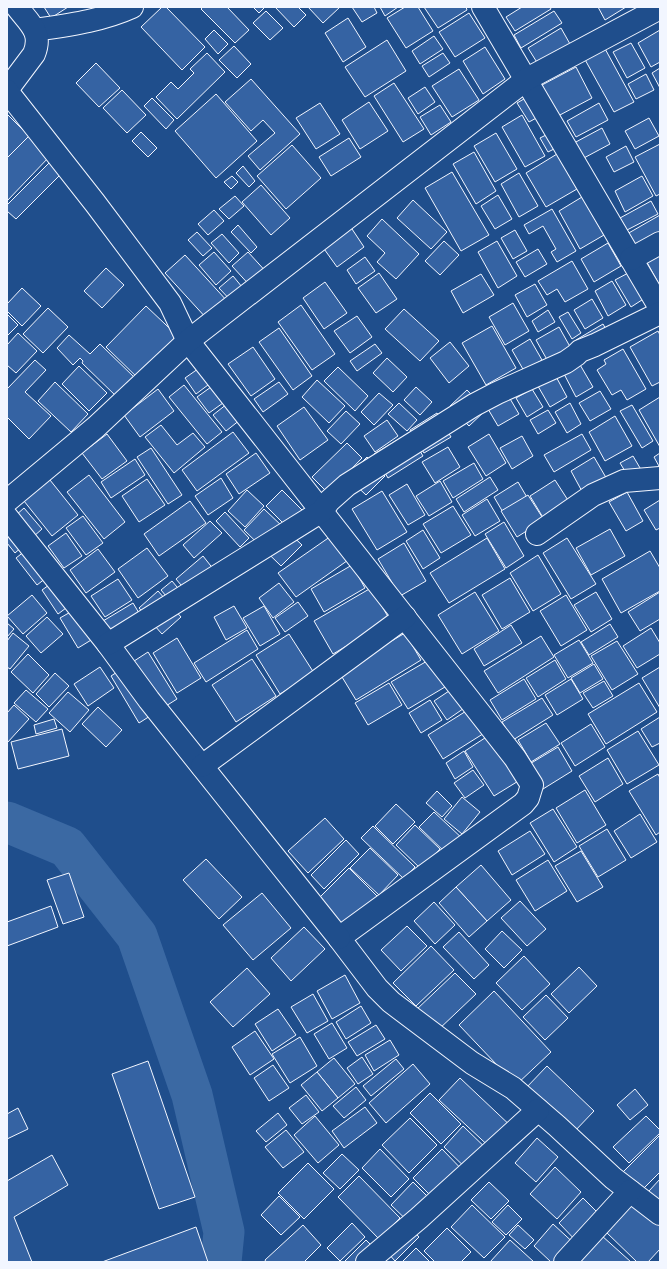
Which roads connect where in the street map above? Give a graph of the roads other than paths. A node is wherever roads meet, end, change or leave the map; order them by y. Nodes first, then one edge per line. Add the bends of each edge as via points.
1 (16, 7) edge
2 (132, 7) edge
3 (483, 7) edge
4 (660, 8) edge
5 (35, 30) junction
6 (527, 79) junction
7 (7, 91) edge
8 (660, 243) edge
9 (631, 258) junction
10 (660, 308) edge
11 (660, 312) edge
12 (188, 341) junction
13 (660, 478) edge
14 (7, 501) edge
15 (322, 511) junction
16 (7, 518) edge
17 (537, 534) dead end
18 (405, 617) junction
19 (108, 644) junction
20 (202, 766) junction
21 (339, 938) junction
22 (538, 1110) junction
23 (630, 1191) junction
24 (660, 1214) edge
25 (368, 1262) edge
26 (565, 1262) edge

1 - 5 street
2 - 5 street via 86,22
3 - 6 street
4 - 6 street
5 - 7 street via 38,39 34,54
6 - 9 street
6 - 12 street
7 - 12 street via 95,202 170,303
8 - 9 street
9 - 10 street
11 - 15 street via 584,349 566,362 474,405 347,485
12 - 14 street via 96,427
12 - 15 street
13 - 17 street via 624,481 593,495
15 - 18 street
15 - 19 street
16 - 19 street
18 - 20 street
18 - 21 street via 515,758 532,785 531,792 523,804
19 - 20 street
20 - 21 street
21 - 22 street via 377,988 391,1002 472,1063 513,1088
22 - 23 street
22 - 25 street
23 - 24 street
23 - 26 street

